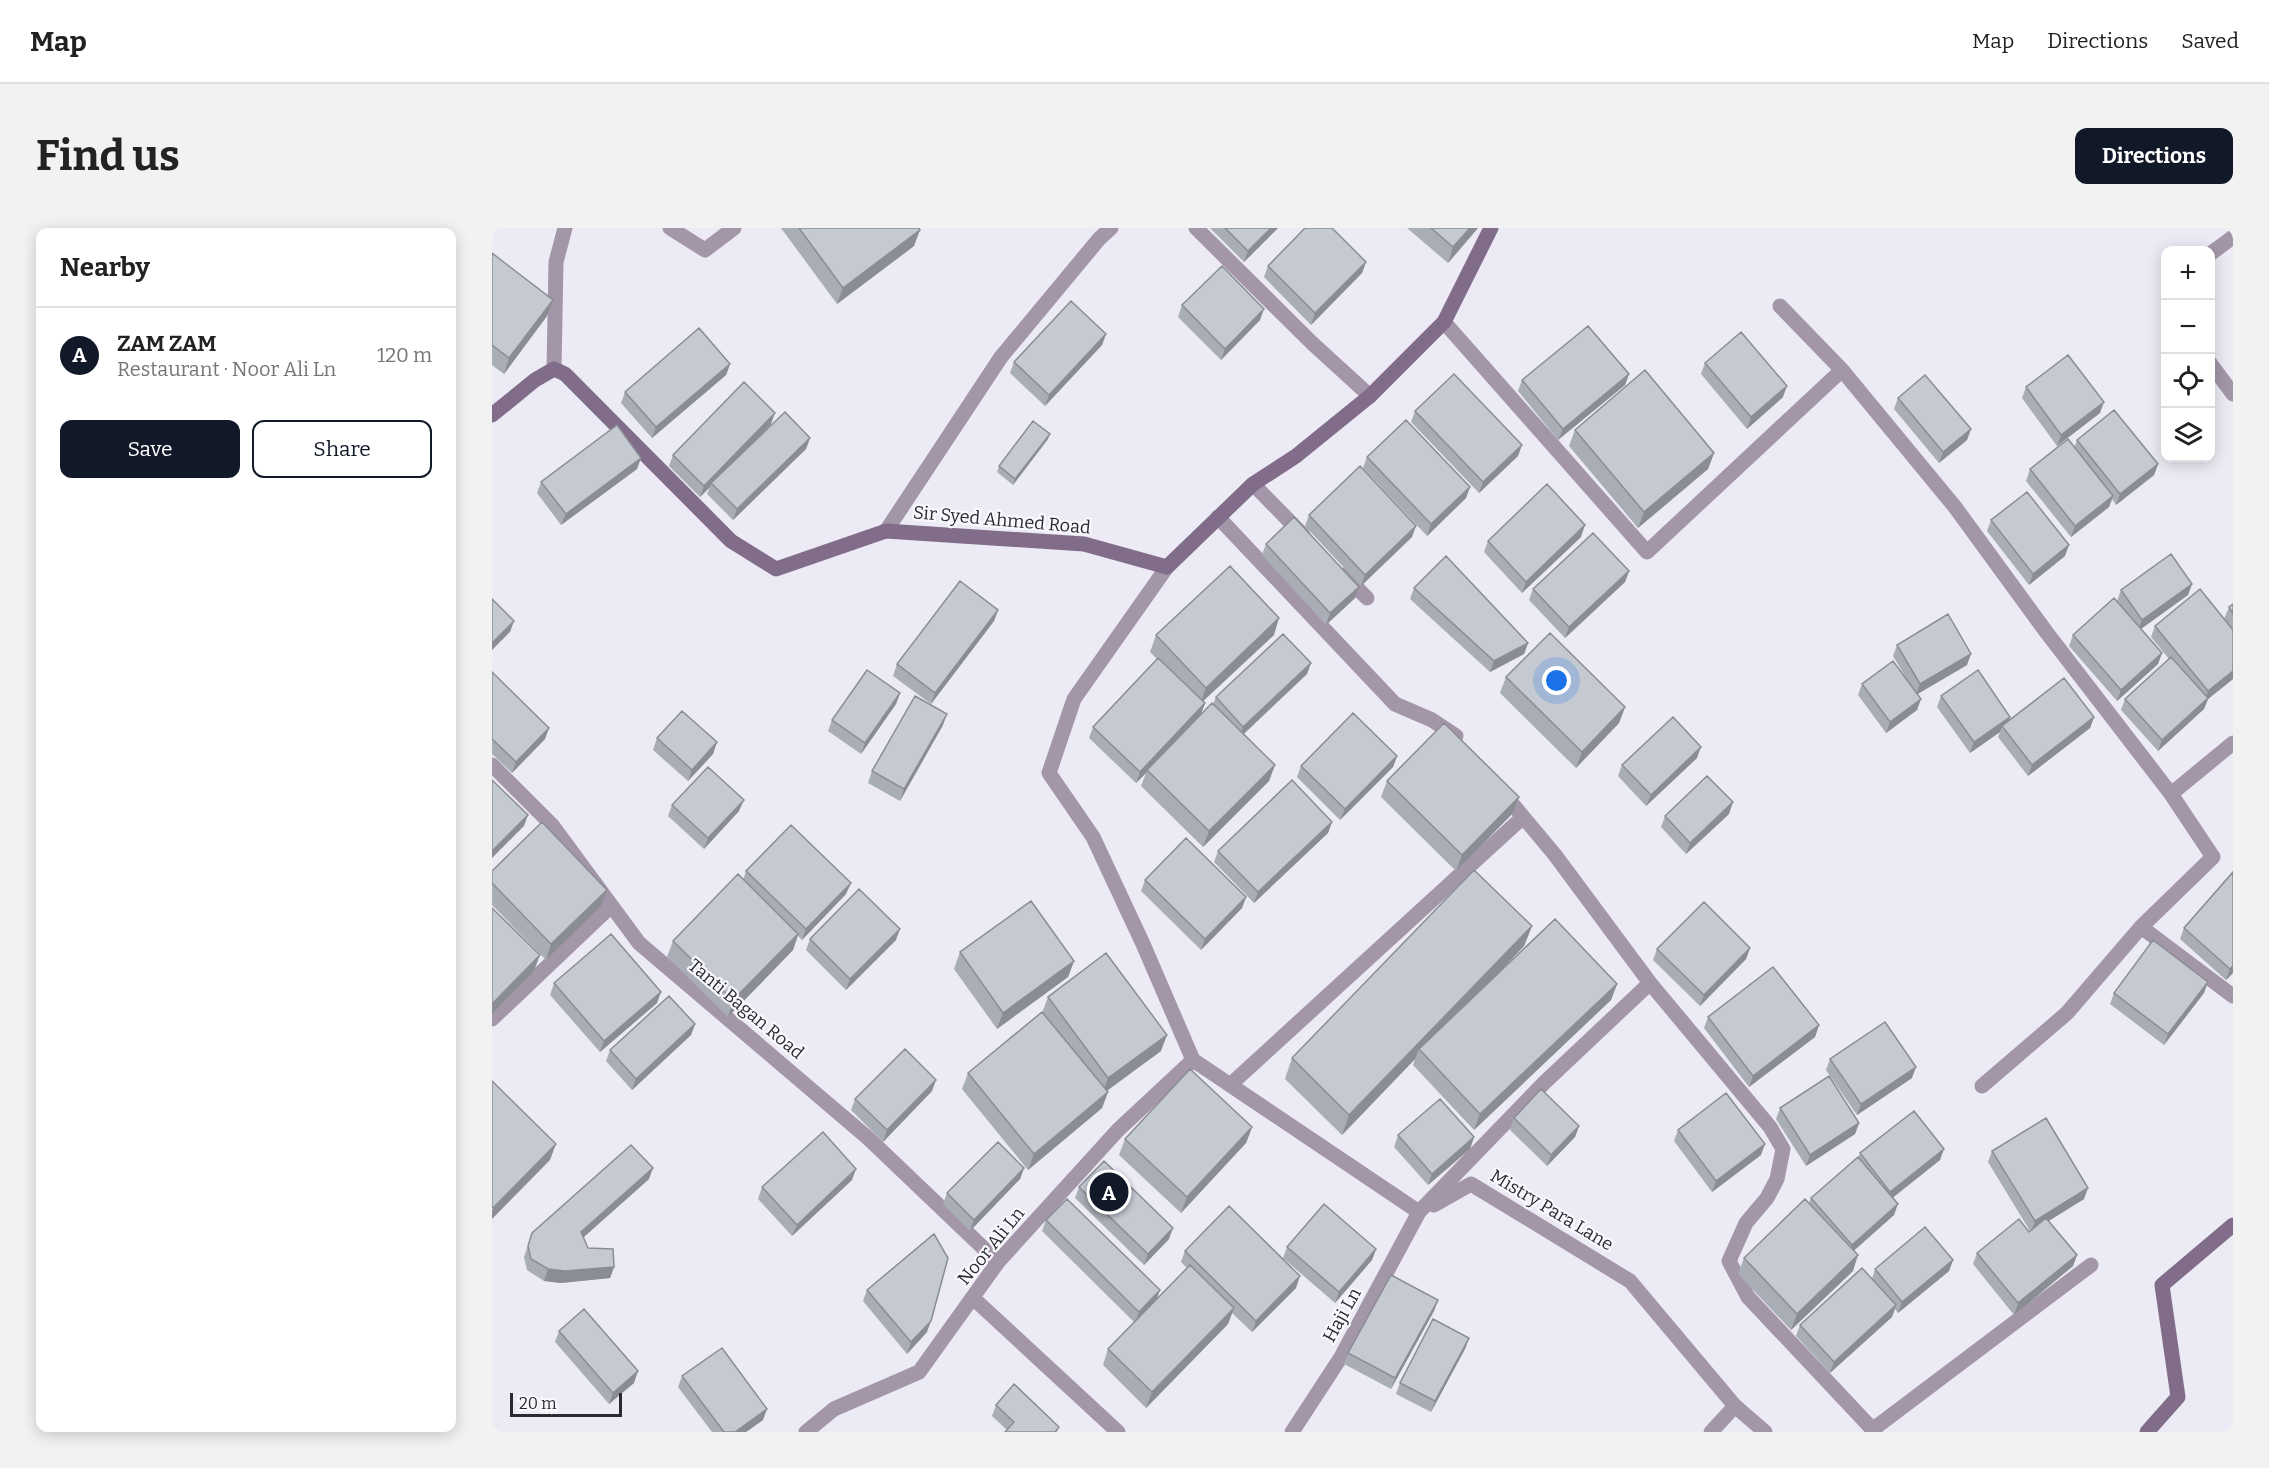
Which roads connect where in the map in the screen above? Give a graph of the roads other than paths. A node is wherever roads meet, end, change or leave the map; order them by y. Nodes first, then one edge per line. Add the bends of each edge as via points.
1 (565, 228) edge
2 (670, 228) edge
3 (734, 228) edge
4 (1111, 228) edge
5 (1196, 228) edge
6 (1491, 228) edge
7 (2233, 237) edge
8 (2215, 251) edge
9 (1780, 306) dead end
10 (1444, 322) junction
11 (554, 369) junction
12 (2215, 369) edge
13 (1842, 370) junction
14 (2233, 394) edge
15 (1370, 396) junction
16 (492, 415) edge
17 (1253, 484) junction
18 (1218, 517) junction
19 (886, 531) junction
20 (1310, 541) edge
21 (1334, 566) edge
22 (1167, 567) junction
23 (1367, 598) dead end
24 (2233, 743) edge
25 (1468, 750) edge
26 (492, 765) edge
27 (1495, 783) edge
28 (2171, 794) junction
29 (1523, 817) junction
30 (611, 906) junction
31 (2141, 927) junction
32 (1650, 983) junction
33 (2233, 996) edge
34 (492, 1020) edge
35 (1193, 1060) junction
36 (1230, 1085) junction
37 (1982, 1086) dead end
38 (1419, 1212) junction
39 (2233, 1225) edge
40 (998, 1262) junction
41 (2091, 1264) dead end
42 (974, 1298) junction
43 (1735, 1406) junction
44 (1873, 1431) edge
45 (806, 1432) edge
46 (1118, 1432) edge
47 (1292, 1432) edge
48 (1711, 1432) edge
49 (1765, 1432) edge
50 (2147, 1432) edge

1 - 11 street via 556,262
2 - 3 street via 705,250
4 - 19 street via 1001,357
5 - 15 street
6 - 10 street
7 - 8 street
9 - 13 street
10 - 13 street via 1647,552
10 - 15 street
11 - 16 street
11 - 19 street, Sir Syed Ahmed Road via 565,374 731,542 776,569
12 - 14 street
13 - 28 street via 1955,507
15 - 17 street via 1296,456
17 - 18 street
17 - 20 street
18 - 22 street
18 - 25 street via 1395,704 1454,733
19 - 22 street, Sir Syed Ahmed Road via 1084,544
21 - 23 street
22 - 35 street via 1074,699 1049,773 1094,837
24 - 28 street
26 - 30 street, Tanti Bagan Road via 552,825
27 - 29 street
28 - 31 street via 2212,857
29 - 32 street
29 - 36 street
30 - 34 street
30 - 40 street, Tanti Bagan Road via 639,943 868,1138
31 - 33 street
31 - 37 street via 2067,1013
32 - 38 street, Haji Ln via 1544,1083
32 - 44 street via 1770,1126 1783,1149 1777,1179 1746,1223 1729,1261 1748,1298
35 - 36 street
35 - 40 street, Noor Ali Ln via 1118,1130
36 - 38 street
38 - 43 street, Mistry Para Lane via 1471,1184 1630,1281
38 - 47 street, Haji Ln via 1341,1357
39 - 50 street via 2162,1285 2178,1398
40 - 42 street, Noor Ali Ln
41 - 44 street
42 - 45 street, Noor Ali Ln via 919,1372 834,1409
42 - 46 street
43 - 48 street
43 - 49 street, Mistry Para Lane

